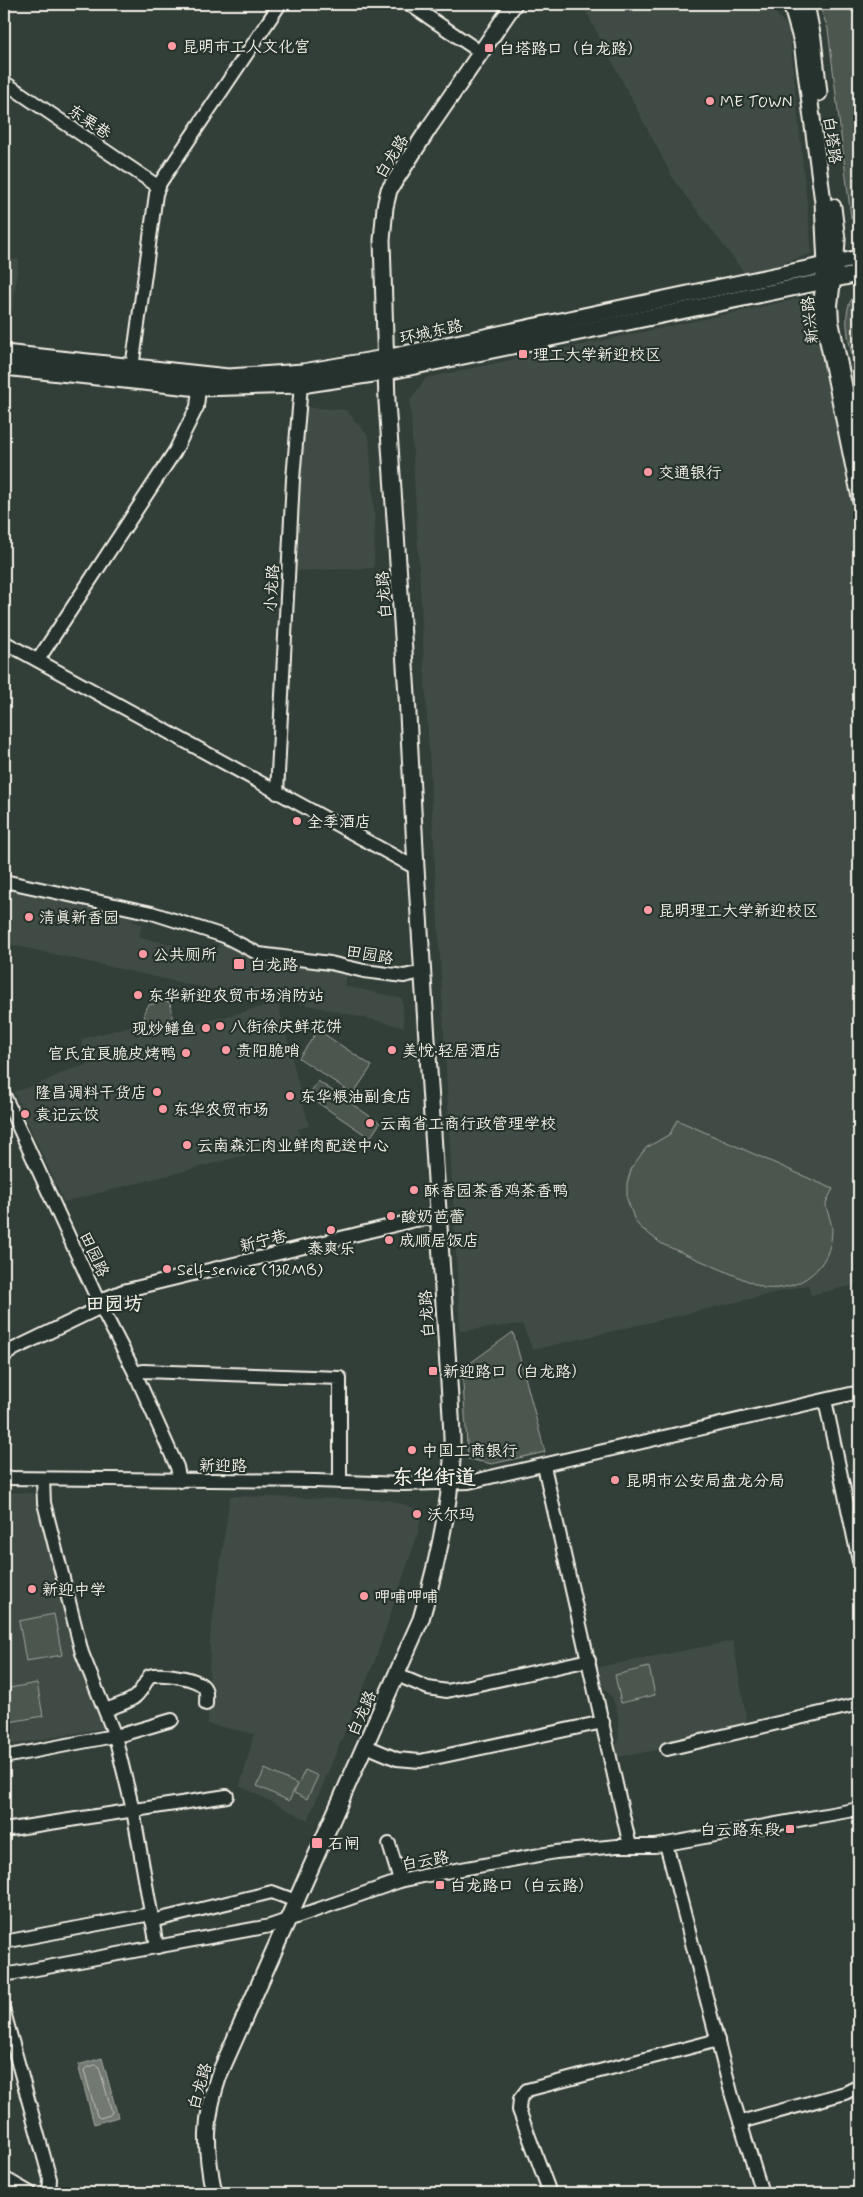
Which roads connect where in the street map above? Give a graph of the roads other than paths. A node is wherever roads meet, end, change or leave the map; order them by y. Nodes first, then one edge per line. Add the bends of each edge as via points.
1 (280, 4) edge
2 (409, 4) edge
3 (503, 4) edge
4 (514, 4) edge
5 (791, 4) edge
6 (806, 4) edge
7 (855, 4) edge
8 (859, 6) edge
9 (473, 47) junction
10 (4, 82) edge
11 (159, 187) junction
12 (859, 258) edge
13 (832, 264) junction
14 (859, 274) edge
15 (828, 282) junction
16 (4, 353) edge
17 (381, 366) junction
18 (4, 367) edge
19 (132, 368) junction
20 (301, 385) junction
21 (199, 388) junction
22 (859, 452) edge
23 (859, 500) edge
24 (4, 642) edge
25 (38, 660) junction
26 (277, 793) junction
27 (412, 866) junction
28 (4, 881) edge
29 (413, 974) junction
30 (4, 1095) edge
31 (433, 1218) junction
32 (100, 1304) junction
33 (4, 1356) edge
34 (135, 1373) junction
35 (859, 1392) edge
36 (825, 1400) junction
37 (544, 1466) junction
38 (4, 1478) edge
39 (43, 1479) junction
40 (180, 1481) junction
41 (340, 1482) junction
42 (446, 1483) junction
43 (859, 1561) edge
44 (589, 1660) junction
45 (397, 1675) junction
46 (206, 1704) dead end
47 (859, 1704) edge
48 (105, 1710) junction
49 (172, 1720) dead end
50 (603, 1722) junction
51 (115, 1736) junction
52 (366, 1746) junction
53 (667, 1749) dead end
54 (4, 1757) edge
55 (227, 1796) dead end
56 (859, 1808) edge
57 (132, 1810) junction
58 (4, 1830) edge
59 (389, 1844) dead end
60 (666, 1844) junction
61 (630, 1846) junction
62 (400, 1881) junction
63 (288, 1898) junction
64 (152, 1917) junction
65 (282, 1922) junction
66 (4, 1942) edge
67 (157, 1947) junction
68 (4, 1975) edge
69 (4, 2012) edge
70 (718, 2040) junction
71 (859, 2086) edge
72 (740, 2122) junction
73 (4, 2178) edge
74 (4, 2188) edge
75 (13, 2193) edge
76 (30, 2193) edge
77 (49, 2193) edge
78 (204, 2193) edge
79 (214, 2193) edge
80 (550, 2193) edge
81 (762, 2193) edge

1 - 11 street
2 - 9 street
3 - 9 main road, 白龙路
4 - 17 main road, 白龙路 via 389,190 382,240
5 - 13 main road, 白塔路 via 802,42
6 - 13 main road, 白塔路 via 834,213
7 - 8 street
9 - 17 main road, 白龙路 via 381,187 373,239
10 - 11 street, 东栗巷
11 - 19 street
12 - 13 main road, 环城东路
13 - 15 main road, 白塔路
13 - 17 main road, 环城东路
14 - 15 main road, 环城东路
15 - 17 main road, 环城东路
15 - 22 street, 新兴路 via 832,321
15 - 23 street, 新兴路 via 820,302 823,324
16 - 19 main road, 环城东路
17 - 19 main road, 环城东路 via 238,377
17 - 20 main road, 环城东路
17 - 27 main road, 白龙路
18 - 21 main road, 环城东路
20 - 21 main road, 环城东路
20 - 26 street, 小龙路
21 - 25 street via 197,407 175,452
24 - 25 street
25 - 26 street
26 - 27 street
27 - 29 main road, 白龙路
27 - 31 main road, 白龙路
28 - 29 street, 田园路 via 152,913 224,936 259,954 364,971 404,976
29 - 31 main road, 白龙路
30 - 32 street, 田园路
31 - 32 street, 新宁巷 via 123,1291
31 - 42 main road, 白龙路
32 - 33 street, 新宁巷
32 - 34 street, 田园路
34 - 40 street, 田园路
34 - 41 street via 340,1378
35 - 36 street, 新迎路
36 - 37 street, 新迎路
36 - 43 street
37 - 42 street, 新迎路 via 469,1482
37 - 44 street
38 - 39 street, 新迎路
39 - 40 street, 新迎路
39 - 48 street via 44,1503 67,1601 82,1653
40 - 41 street, 新迎路
41 - 42 street, 新迎路
42 - 45 main road, 白龙路 via 429,1591
42 - 63 main road, 白龙路 via 412,1616
44 - 45 street via 447,1690 428,1688
44 - 50 street
45 - 52 main road, 白龙路
46 - 48 street via 206,1690 200,1682 159,1673 149,1676 133,1700
47 - 53 street
48 - 51 street
49 - 51 street
50 - 52 street via 420,1761 397,1759
50 - 61 street
51 - 54 street
51 - 57 street
52 - 65 main road, 白龙路
55 - 57 street
56 - 60 street, 白云路
57 - 58 street
57 - 64 street
59 - 62 street
60 - 61 street, 白云路
60 - 70 street
61 - 62 street, 白云路 via 556,1852
62 - 65 street, 白云路
63 - 64 street via 272,1892
63 - 65 main road, 白龙路
64 - 66 street
64 - 67 street
65 - 67 street, 白云路
65 - 78 main road, 白龙路 via 203,2092 197,2152
65 - 79 main road, 白龙路 via 212,2094 206,2151
67 - 68 street, 白云路
69 - 77 street via 50,2179
70 - 72 street
70 - 80 street via 528,2090 520,2099 519,2110
71 - 72 street via 845,2093
72 - 81 street
73 - 76 street
74 - 75 main road

